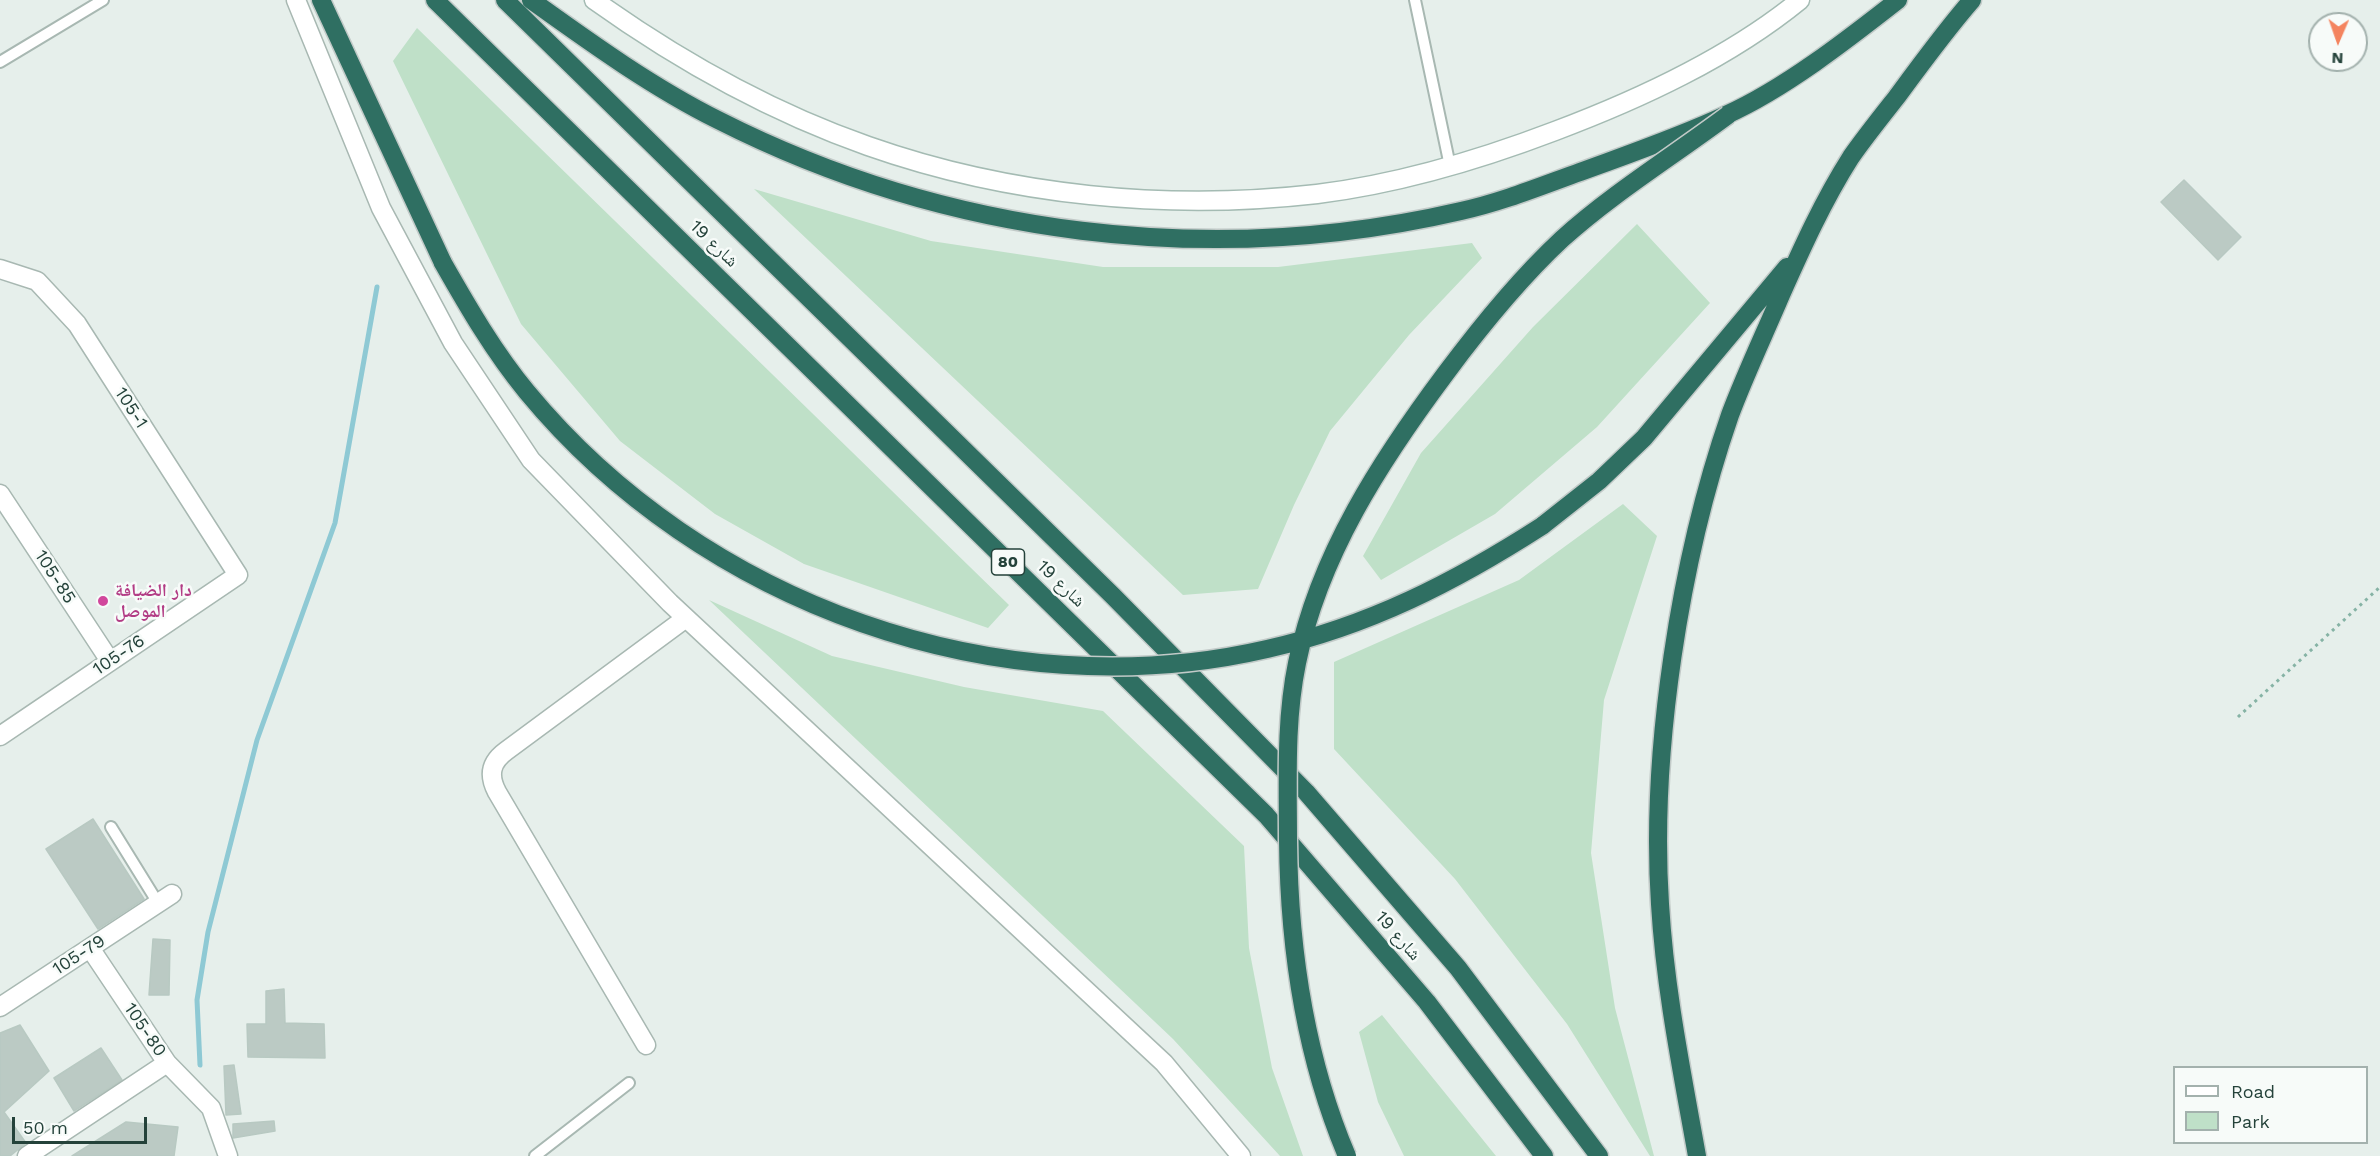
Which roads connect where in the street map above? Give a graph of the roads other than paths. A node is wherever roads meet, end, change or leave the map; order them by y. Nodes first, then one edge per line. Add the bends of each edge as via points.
1 (103, 0) edge
2 (296, 0) edge
3 (321, 0) edge
4 (435, 0) edge
5 (505, 0) edge
6 (531, 0) edge
7 (594, 0) edge
8 (1415, 0) edge
9 (1800, 0) edge
10 (1898, 0) edge
11 (1972, 0) edge
12 (0, 62) edge
13 (1728, 114) junction
14 (1450, 166) junction
15 (1800, 251) junction
16 (0, 269) edge
17 (0, 494) edge
18 (238, 575) joint
19 (686, 618) junction
20 (110, 661) junction
21 (0, 736) edge
22 (111, 827) dead end
23 (165, 898) joint
24 (90, 948) junction
25 (0, 1008) edge
26 (646, 1045) dead end
27 (167, 1063) junction
28 (629, 1083) dead end
29 (49, 1150) edge
30 (27, 1156) edge
31 (228, 1156) edge
32 (535, 1156) edge
33 (1241, 1156) edge
34 (1347, 1156) edge
35 (1544, 1156) edge
36 (1599, 1156) edge
37 (1696, 1156) edge

1 - 12 lane
2 - 19 street via 381,208 453,343 531,460
3 - 15 highway, bridge via 443,263 493,347 527,393 560,428 639,500 729,563 783,592 889,633 1018,661 1084,668 1148,666 1269,649 1418,598 1479,567 1542,526 1599,481 1644,438
4 - 35 highway, شارع 19 / 80 via 1266,815 1427,1002
5 - 36 highway, شارع 19 via 1113,596 1306,792 1458,968
6 - 13 highway via 596,47 717,120 842,174 962,210 1038,226 1180,240 1324,235 1462,211 1522,193
7 - 14 street via 650,39 790,114 869,147 1024,186 1175,201 1247,201 1320,194
8 - 14 lane
9 - 14 street via 1724,51 1650,92 1511,147
10 - 13 highway via 1843,43
11 - 15 highway via 1852,156
13 - 34 highway, bridge via 1563,239 1511,292 1446,372 1383,462 1344,528 1315,594 1297,663 1290,710 1288,867 1303,1004 1317,1067
15 - 37 highway via 1731,414 1710,483 1680,619 1662,765 1660,904 1668,996
16 - 18 street, 105-1 via 37,281 77,324
17 - 20 street, 105-85
18 - 20 street, 105-76
19 - 26 street via 506,750 493,765 491,774 497,792
19 - 33 street via 1107,1006 1164,1063
20 - 21 street, 105-76
22 - 23 lane, 105-79
23 - 24 street, 105-79
24 - 25 street, 105-79
24 - 27 street, 105-80
27 - 29 street, 105-80
27 - 31 street via 211,1108
28 - 32 lane
29 - 30 street, 105-80

